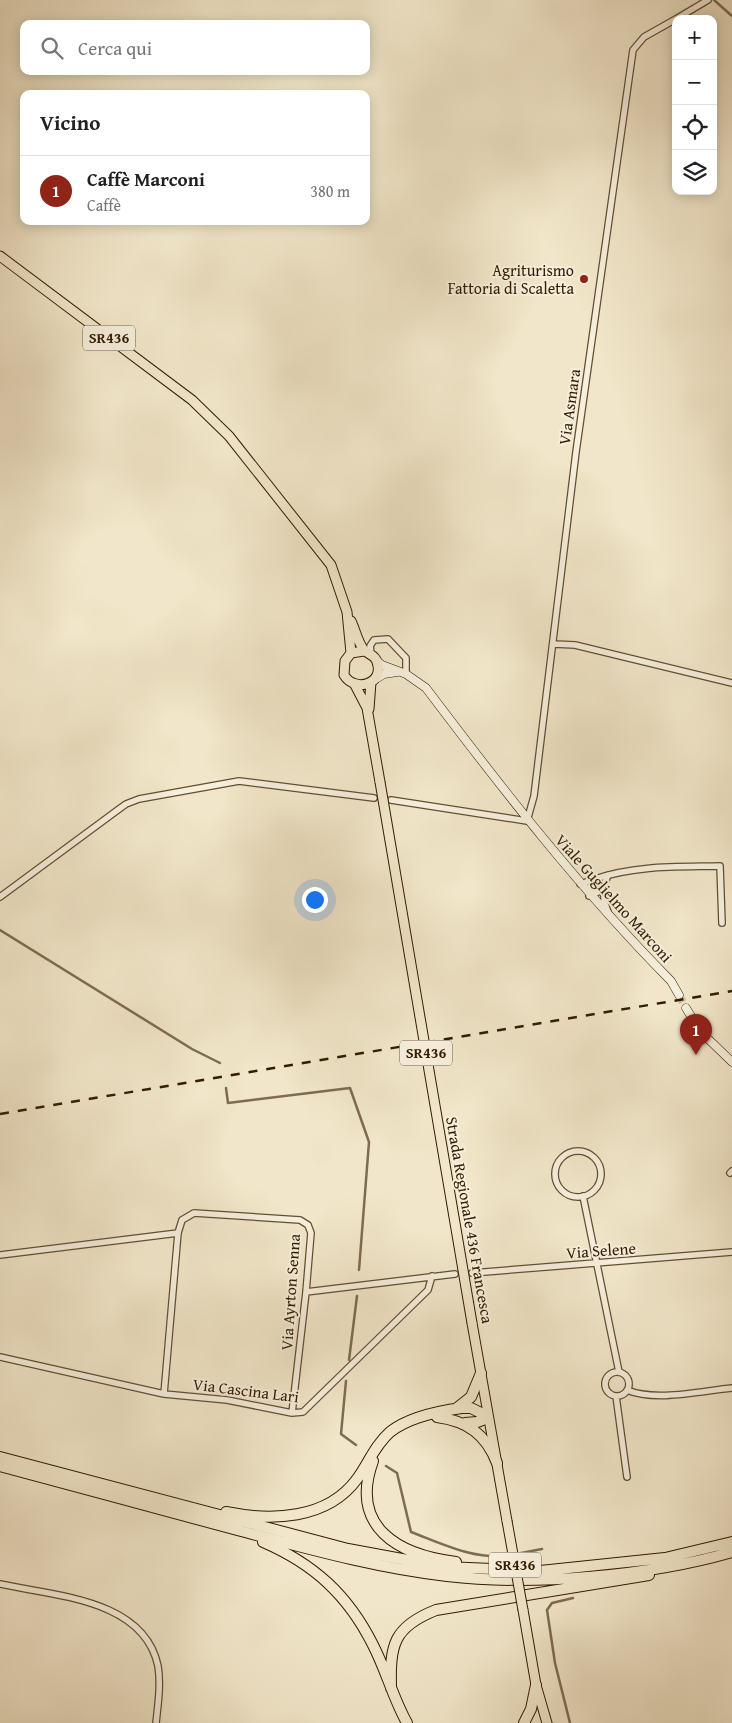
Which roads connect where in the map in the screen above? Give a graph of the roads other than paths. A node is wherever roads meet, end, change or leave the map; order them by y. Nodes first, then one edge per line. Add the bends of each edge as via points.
1 (708, 0) edge
2 (683, 15) edge
3 (672, 21) edge
4 (0, 256) edge
5 (347, 612) junction
6 (554, 644) junction
7 (351, 653) junction
8 (371, 655) junction
9 (404, 673) junction
10 (373, 681) junction
11 (732, 683) edge
12 (355, 685) junction
13 (370, 721) junction
14 (374, 798) dead end
15 (391, 800) dead end
16 (527, 821) junction
17 (608, 875) junction
18 (596, 879) junction
19 (580, 884) junction
20 (604, 888) junction
21 (590, 896) junction
22 (0, 898) edge
23 (609, 916) junction
24 (722, 923) dead end
25 (679, 995) tunnel mouth
26 (686, 1008) tunnel mouth
27 (732, 1062) edge
28 (583, 1196) junction
29 (178, 1233) junction
30 (732, 1252) edge
31 (0, 1255) edge
32 (596, 1264) junction
33 (472, 1273) dead end
34 (455, 1274) dead end
35 (432, 1276) junction
36 (306, 1292) junction
37 (0, 1358) edge
38 (619, 1372) junction
39 (481, 1373) junction
40 (732, 1388) edge
41 (627, 1390) junction
42 (164, 1394) junction
43 (616, 1396) junction
44 (454, 1409) junction
45 (292, 1413) junction
46 (432, 1415) junction
47 (488, 1417) junction
48 (465, 1423) junction
49 (377, 1448) junction
50 (0, 1457) edge
51 (497, 1463) junction
52 (26, 1464) junction
53 (0, 1466) edge
54 (627, 1477) dead end
55 (144, 1505) junction
56 (732, 1542) edge
57 (730, 1552) edge
58 (540, 1571) junction
59 (0, 1584) edge
60 (536, 1685) junction
61 (391, 1688) junction
62 (156, 1723) edge
63 (407, 1723) edge
64 (524, 1723) edge
65 (548, 1723) edge

1 - 2 street, Via Asmara
3 - 6 street, Via Asmara via 644,37 633,50 575,462
4 - 5 main road, Strada Regionale 436 Francesca / SR436 via 192,400 216,422 246,455 331,565
5 - 7 main road, Strada Regionale 436 Francesca / SR436
5 - 8 main road, Strada Regionale 436 Francesca / SR436
6 - 11 street via 575,645
6 - 16 street, Via Asmara via 534,796
7 - 8 main road
7 - 12 main road, Strada Regionale 436 Francesca / SR436 via 343,670
8 - 9 street, Viale Guglielmo Marconi via 382,665
8 - 9 street via 370,646 374,640 388,639 406,658
8 - 10 main road, Strada Regionale 436 Francesca / SR436 via 378,670
9 - 10 street via 384,674
9 - 16 street, Viale Guglielmo Marconi via 426,688
10 - 12 main road via 363,686
10 - 13 main road, Strada Regionale 436 Francesca / SR436
12 - 13 main road, Strada Regionale 436 Francesca / SR436
13 - 39 main road, Strada Regionale 436 Francesca / SR436, bridge
14 - 22 street via 239,781 132,801
15 - 16 street
16 - 19 street, Viale Guglielmo Marconi
17 - 18 street
17 - 20 street
17 - 24 street via 648,868 720,866
18 - 19 street
18 - 21 street
19 - 21 street, Viale Guglielmo Marconi
20 - 21 street
20 - 23 street
21 - 23 street, Viale Guglielmo Marconi
23 - 25 street, Viale Guglielmo Marconi via 671,982
26 - 27 street via 700,1031
28 - 28 street via 596,1188 600,1181 600,1166 590,1154 574,1151 567,1153 557,1164 555,1178 562,1191
28 - 32 street
29 - 31 street
29 - 36 street, Via Ayrton Senna via 182,1220 194,1213 300,1220 308,1225 310,1233
29 - 42 street
30 - 32 street, Via Selene
32 - 33 street, Via Selene
32 - 38 street
34 - 35 street
35 - 36 street
35 - 45 street, Via Cascina Lari via 428,1290 303,1412
36 - 45 street, Via Ayrton Senna
37 - 42 street, Via Cascina Lari
38 - 41 street via 628,1379
38 - 43 street via 608,1375 605,1382 609,1393
39 - 44 highway via 471,1398
39 - 47 main road, Strada Regionale 436 Francesca / SR436
40 - 41 street via 660,1395 639,1395
41 - 43 street
42 - 45 street, Via Cascina Lari via 227,1400
43 - 54 street
44 - 46 highway
44 - 47 highway via 469,1408
46 - 48 highway
46 - 49 highway via 398,1426
47 - 48 highway
47 - 51 main road, Strada Regionale 436 Francesca / SR436
48 - 51 highway via 485,1439
49 - 52 highway via 356,1480 341,1495 320,1508 290,1516 229,1513 83,1474
49 - 58 highway via 367,1481 367,1500 371,1517 389,1540 419,1555
50 - 52 highway
51 - 60 main road, Strada Regionale 436 Francesca / SR436, bridge
52 - 58 highway via 348,1549 445,1567
53 - 55 highway
55 - 57 highway via 342,1558 476,1579 532,1580 616,1573 661,1568
55 - 61 highway via 179,1520 262,1542 293,1555 311,1568 356,1617 374,1646
56 - 58 highway via 665,1558
57 - 61 highway via 688,1568 436,1610 418,1617 405,1628 391,1653
59 - 62 street via 99,1606 131,1621 150,1644 158,1666
60 - 64 highway
60 - 65 main road, Strada Regionale 436 Francesca / SR436
61 - 63 highway

